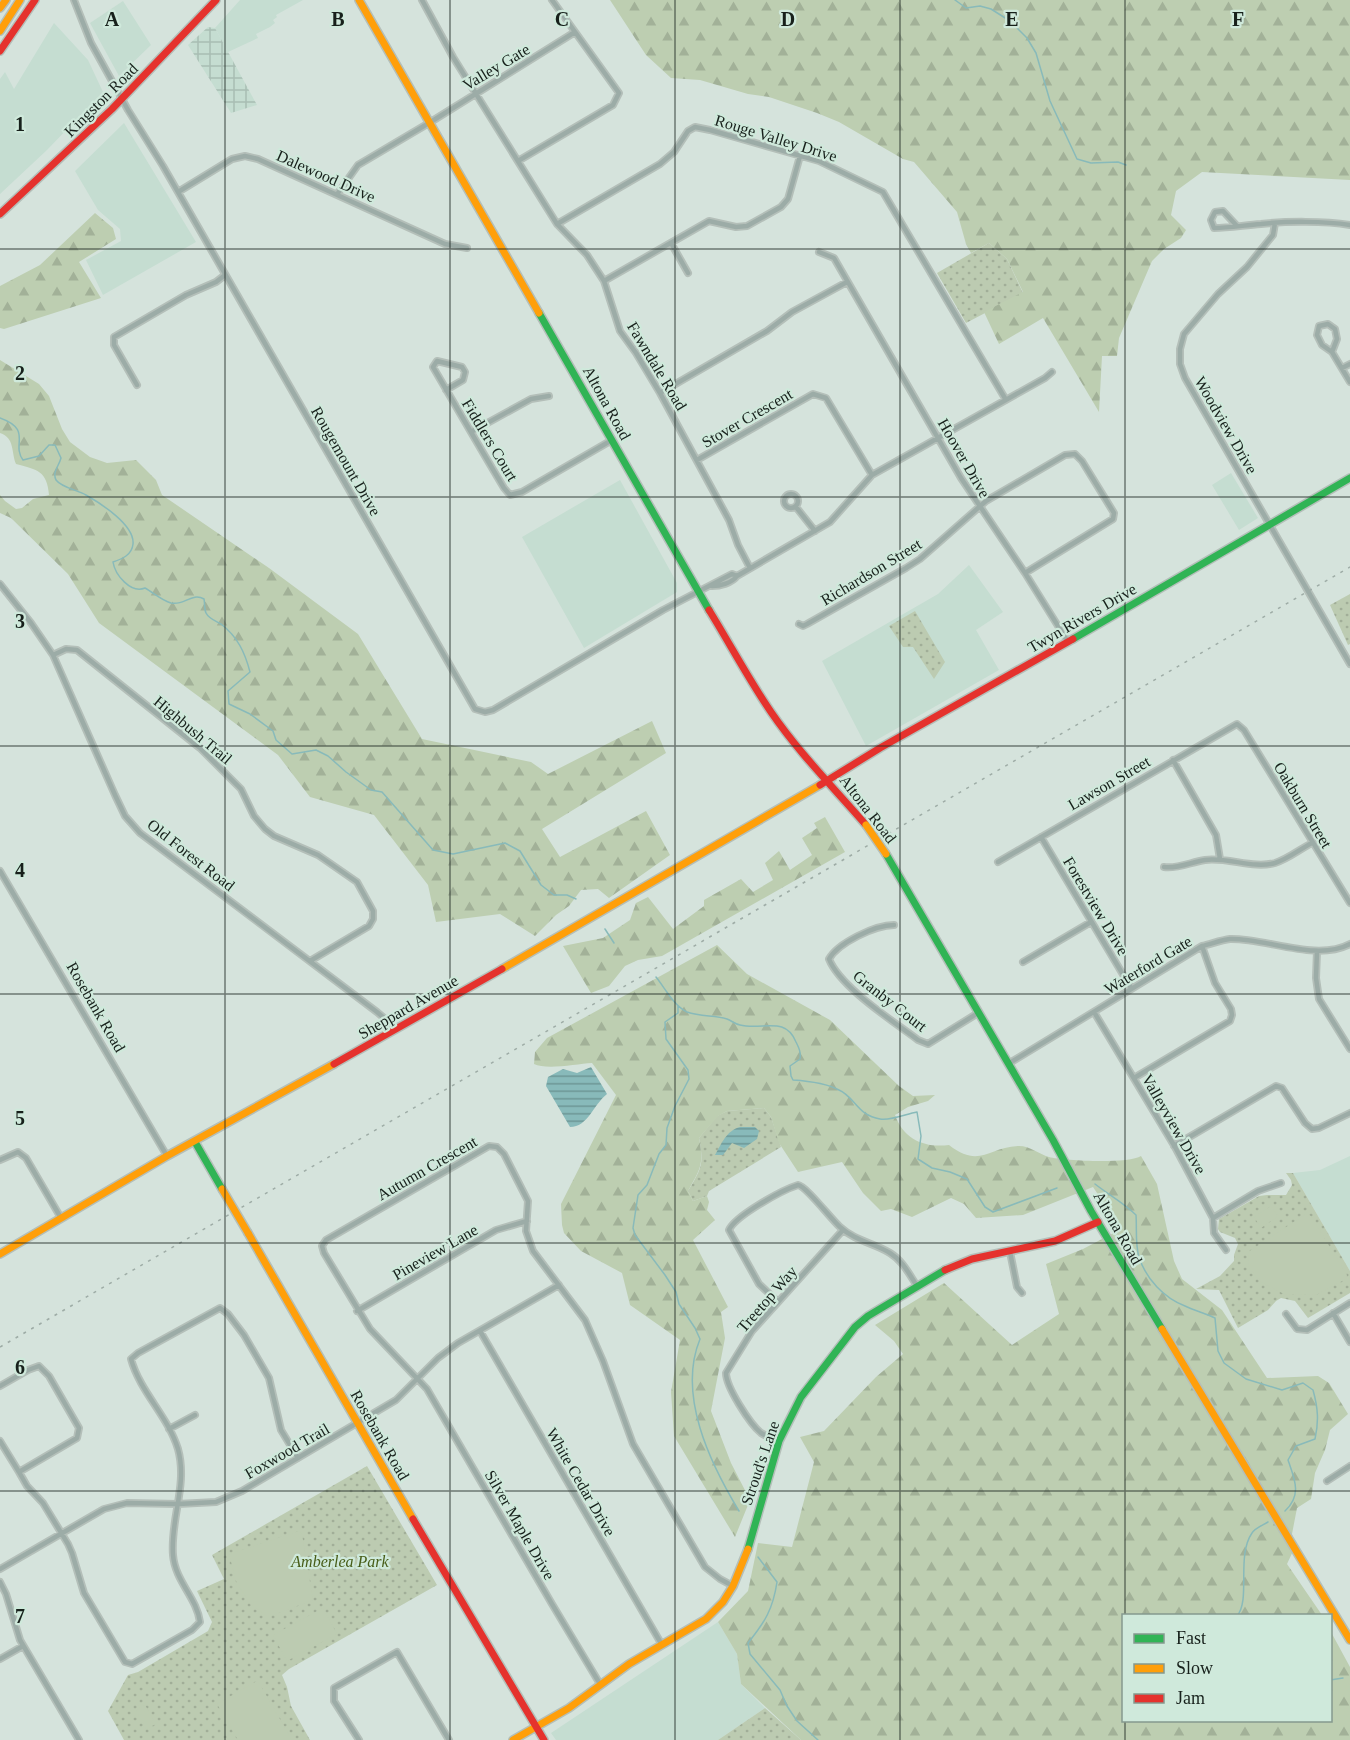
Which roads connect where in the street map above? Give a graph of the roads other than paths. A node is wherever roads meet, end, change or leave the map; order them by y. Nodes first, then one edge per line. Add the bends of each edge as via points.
1 (6, 0) edge
2 (20, 0) edge
3 (35, 0) edge
4 (74, 0) edge
5 (216, 0) edge
6 (359, 0) edge
7 (422, 0) edge
8 (552, 0) edge
9 (0, 8) edge
10 (0, 31) edge
11 (575, 32) junction
12 (0, 51) edge
13 (475, 93) junction
14 (123, 99) junction
15 (429, 123) junction
16 (800, 156) junction
17 (518, 161) junction
18 (178, 192) junction
19 (338, 194) junction
20 (0, 214) edge
21 (1275, 223) junction
22 (557, 224) junction
23 (1350, 225) edge
24 (1238, 226) junction
25 (671, 243) junction
26 (467, 248) dead end
27 (819, 252) dead end
28 (688, 273) dead end
29 (225, 276) junction
30 (604, 281) junction
31 (847, 282) junction
32 (1332, 352) junction
33 (1350, 364) edge
34 (1342, 368) junction
35 (1052, 372) dead end
36 (1350, 382) edge
37 (137, 385) dead end
38 (446, 390) junction
39 (660, 393) junction
40 (549, 396) dead end
41 (1006, 400) junction
42 (471, 432) junction
43 (939, 439) junction
44 (612, 440) junction
45 (697, 460) junction
46 (872, 475) junction
47 (1350, 478) edge
48 (796, 507) dead end
49 (979, 507) junction
50 (1269, 524) junction
51 (814, 531) junction
52 (750, 568) junction
53 (1025, 573) junction
54 (0, 584) edge
55 (698, 591) junction
56 (799, 624) dead end
57 (1068, 642) junction
58 (53, 655) junction
59 (1350, 664) edge
60 (1233, 725) joint
61 (1173, 760) junction
62 (827, 780) junction
63 (1041, 837) junction
64 (1312, 843) junction
65 (1220, 859) junction
66 (998, 862) dead end
67 (1164, 867) dead end
68 (0, 871) edge
69 (1350, 903) edge
70 (1091, 922) junction
71 (894, 925) dead end
72 (1350, 944) edge
73 (1202, 946) junction
74 (1317, 951) junction
75 (310, 961) junction
76 (1023, 962) dead end
77 (1131, 988) junction
78 (978, 1012) junction
79 (1094, 1012) junction
80 (397, 1029) junction
81 (1350, 1048) edge
82 (1008, 1064) junction
83 (1134, 1078) junction
84 (1350, 1113) edge
85 (195, 1142) junction
86 (1174, 1146) junction
87 (167, 1156) junction
88 (0, 1160) edge
89 (1281, 1183) dead end
90 (1213, 1218) junction
91 (61, 1219) junction
92 (527, 1221) junction
93 (1098, 1222) junction
94 (843, 1230) junction
95 (1226, 1250) dead end
96 (1010, 1252) junction
97 (0, 1254) edge
98 (559, 1285) junction
99 (917, 1286) junction
100 (1022, 1293) dead end
101 (778, 1302) junction
102 (1350, 1303) edge
103 (357, 1311) junction
104 (1333, 1313) junction
105 (1286, 1314) dead end
106 (480, 1331) junction
107 (1350, 1342) edge
108 (418, 1378) junction
109 (0, 1386) edge
110 (195, 1415) dead end
111 (357, 1423) junction
112 (169, 1429) junction
113 (0, 1441) edge
114 (779, 1441) junction
115 (298, 1458) junction
116 (1350, 1466) edge
117 (19, 1472) junction
118 (1327, 1480) dead end
119 (178, 1504) junction
120 (61, 1534) junction
121 (0, 1569) edge
122 (0, 1582) edge
123 (733, 1586) junction
124 (1350, 1640) edge
125 (662, 1645) junction
126 (23, 1646) junction
127 (0, 1659) edge
128 (600, 1684) junction
129 (537, 1728) junction
130 (79, 1740) edge
131 (359, 1740) edge
132 (449, 1740) edge
133 (513, 1740) edge
134 (544, 1740) edge

1 - 9 main road
2 - 10 main road
3 - 12 main road
4 - 14 street, Rougemount Drive via 91,43
5 - 14 main road, Kingston Road
6 - 15 main road, Altona Road
7 - 13 street, Fawndale Road
8 - 11 street
11 - 13 street, Valley Gate
11 - 17 street via 619,93 614,105
13 - 15 street, Valley Gate
13 - 17 street, Fawndale Road
14 - 18 street, Rougemount Drive
14 - 20 main road, Kingston Road
15 - 19 street, Valley Gate via 358,165
15 - 44 main road, Altona Road
16 - 22 street, Rouge Valley Drive via 695,127 660,164
16 - 25 street via 788,199 781,207 747,226 709,221
16 - 41 street, Rouge Valley Drive via 883,192
17 - 22 street, Fawndale Road
18 - 19 street, Dalewood Drive via 232,159 245,156
18 - 29 street, Rougemount Drive
19 - 26 street, Dalewood Drive via 445,244
21 - 23 street
21 - 24 street
21 - 50 street, Woodview Drive via 1273,235 1247,267 1184,334 1180,349 1185,378
22 - 30 street, Fawndale Road via 587,255
24 - 24 street via 1223,211 1215,212 1210,220 1214,228
25 - 28 street
25 - 30 street
27 - 31 street, Hoover Drive via 834,258
29 - 37 street via 114,337 114,345
29 - 55 street, Rougemount Drive via 475,709 493,710
30 - 39 street, Fawndale Road via 620,331
31 - 39 street
31 - 43 street, Hoover Drive
32 - 32 street via 1337,339 1335,329 1328,324 1319,326 1317,335
32 - 34 street
33 - 34 street
34 - 36 street
35 - 41 street
38 - 38 street, Fiddlers Court via 463,380 465,372 462,367 437,361 433,368
38 - 42 street, Fiddlers Court
39 - 45 street, Fawndale Road
40 - 42 street via 531,399
41 - 43 street
42 - 44 street, Fiddlers Court via 510,495 522,492
43 - 46 street
43 - 49 street, Hoover Drive
44 - 55 main road, Altona Road
45 - 46 street, Stover Crescent via 813,394 826,398
45 - 52 street, Fawndale Road
46 - 51 street via 830,522
47 - 50 main road, Twyn Rivers Drive
48 - 51 street
49 - 53 street, Hoover Drive
49 - 53 street, Richardson Street via 1065,455 1075,454 1082,461 1114,513 1113,519
49 - 56 street, Richardson Street via 920,559 807,624
50 - 57 main road, Twyn Rivers Drive
50 - 59 street, Woodview Drive
51 - 52 street
52 - 55 street via 734,579
53 - 57 street, Hoover Drive
54 - 58 street, Old Forest Road
55 - 62 main road, Altona Road via 771,712
57 - 62 main road, Twyn Rivers Drive
58 - 75 street, Old Forest Road via 125,816 140,833
58 - 75 street, Highbush Trail via 66,649 77,650 201,748 241,789 265,829 318,855 357,882 373,911 369,926
60 - 61 street, Lawson Street
60 - 64 street, Oakburn Street via 1244,730
61 - 63 street, Lawson Street
61 - 65 street via 1216,835
62 - 78 main road, Altona Road, bridge via 886,854
62 - 80 main road, Sheppard Avenue
63 - 66 street, Lawson Street
63 - 70 street, Forestview Drive
64 - 65 street via 1274,863
64 - 69 street, Oakburn Street
65 - 67 street
68 - 87 street, Rosebank Road
70 - 76 street
70 - 77 street, Forestview Drive
71 - 78 street, Granby Court via 871,929 833,951 829,959 832,968 862,997 928,1044
72 - 74 street, Waterford Gate
73 - 74 street, Waterford Gate via 1227,939 1251,940
73 - 77 street, Waterford Gate
73 - 83 street via 1215,983 1231,1009 1230,1020
74 - 81 street via 1319,999
75 - 80 street, Old Forest Road
77 - 79 street, Waterford Gate
78 - 82 main road, Altona Road
79 - 82 street, Waterford Gate
79 - 83 street, Valleyview Drive
80 - 85 main road, Sheppard Avenue
82 - 93 main road, Altona Road
83 - 86 street, Valleyview Drive
84 - 86 street via 1312,1129 1282,1088 1276,1086
85 - 87 main road, Sheppard Avenue
85 - 111 main road, Rosebank Road, bridge
86 - 90 street, Valleyview Drive
87 - 91 main road, Sheppard Avenue
88 - 91 street via 18,1152 26,1158
89 - 90 street via 1258,1191
90 - 95 street, Valleyview Drive via 1214,1233
91 - 97 main road, Sheppard Avenue
92 - 98 street, Autumn Crescent via 533,1251
92 - 103 street, Pineview Lane via 496,1230
92 - 103 street, Autumn Crescent via 525,1192 504,1154 489,1146 326,1240 322,1246 324,1253
93 - 96 main road, Stroud's Lane via 1074,1236
93 - 124 main road, Altona Road
94 - 99 street via 891,1253
94 - 101 street, Treetop Way
94 - 101 street via 802,1185 730,1227 759,1284
96 - 99 main road, Stroud's Lane via 965,1259
96 - 100 street via 1017,1287
98 - 106 street, Foxwood Trail
98 - 123 street, Autumn Crescent via 593,1336 633,1444 705,1567
99 - 114 main road, Stroud's Lane via 855,1328 801,1397
101 - 114 street, Treetop Way via 752,1331 726,1379 754,1425
102 - 104 street
103 - 108 street, Autumn Crescent
104 - 105 street via 1307,1330 1297,1329
104 - 107 street
106 - 108 street, Foxwood Trail via 438,1358
106 - 125 street, White Cedar Drive
108 - 111 street, Foxwood Trail via 396,1400
108 - 128 street, Silver Maple Drive
109 - 117 street via 39,1366 79,1428 77,1438
110 - 112 street
111 - 115 street, Foxwood Trail
111 - 129 main road, Rosebank Road
112 - 115 street via 131,1359 220,1308 244,1335 269,1378 281,1430
112 - 119 street via 181,1464
113 - 117 street
114 - 123 main road, Stroud's Lane
115 - 119 street, Foxwood Trail via 216,1502
116 - 118 street
117 - 120 street via 44,1503
119 - 120 street, Foxwood Trail via 127,1503 104,1509
119 - 120 street via 173,1537 175,1566 200,1622 132,1665 125,1662 84,1593 72,1553
120 - 121 street, Foxwood Trail
122 - 126 street
123 - 125 main road, Stroud's Lane via 706,1619
125 - 128 main road, Stroud's Lane
126 - 127 street
126 - 130 street
128 - 129 main road, Stroud's Lane
129 - 133 main road, Stroud's Lane
129 - 134 main road, Rosebank Road
131 - 132 street via 334,1701 334,1688 397,1652

